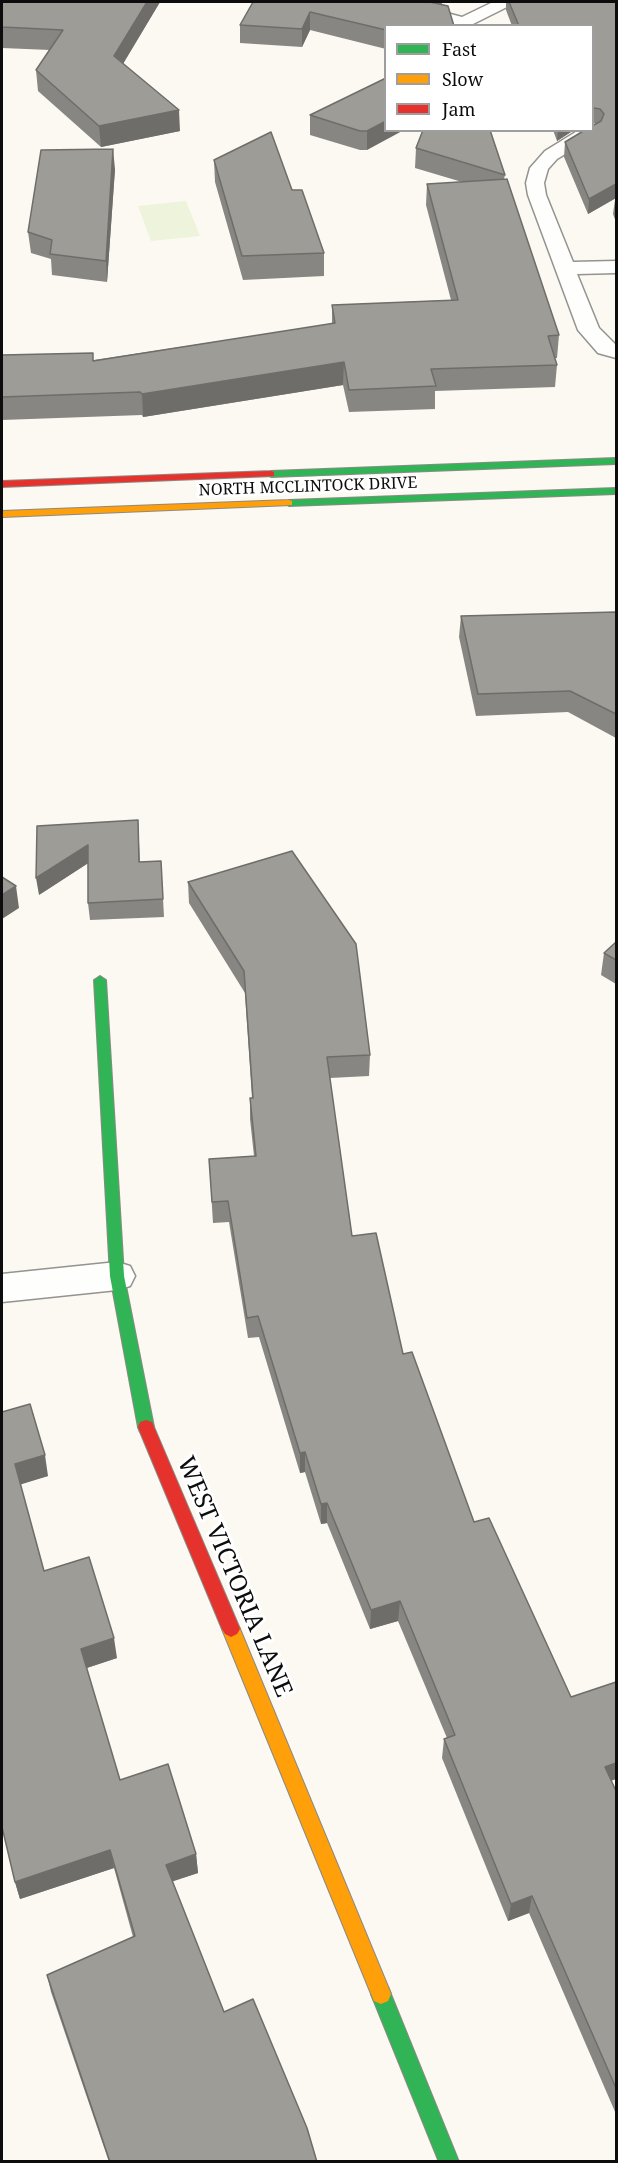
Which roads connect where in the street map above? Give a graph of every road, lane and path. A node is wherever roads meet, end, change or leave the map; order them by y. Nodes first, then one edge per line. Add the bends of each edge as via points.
1 (389, 2) edge
2 (506, 2) edge
3 (590, 132) edge
4 (616, 267) edge
5 (566, 268) junction
6 (616, 352) edge
7 (616, 461) edge
8 (2, 484) edge
9 (616, 491) edge
10 (2, 514) edge
11 (100, 980) dead end
12 (117, 1276) junction
13 (2, 1288) edge
14 (449, 2162) edge

1 - 2 street via 464,22
3 - 5 street via 551,155 539,168 535,183
4 - 5 street
5 - 6 street via 589,330 606,348
7 - 8 main road, NORTH MCCLINTOCK DRIVE
9 - 10 main road, NORTH MCCLINTOCK DRIVE
11 - 12 main road, WEST VICTORIA LANE
12 - 13 street
12 - 14 main road, WEST VICTORIA LANE via 145,1425 275,1732

